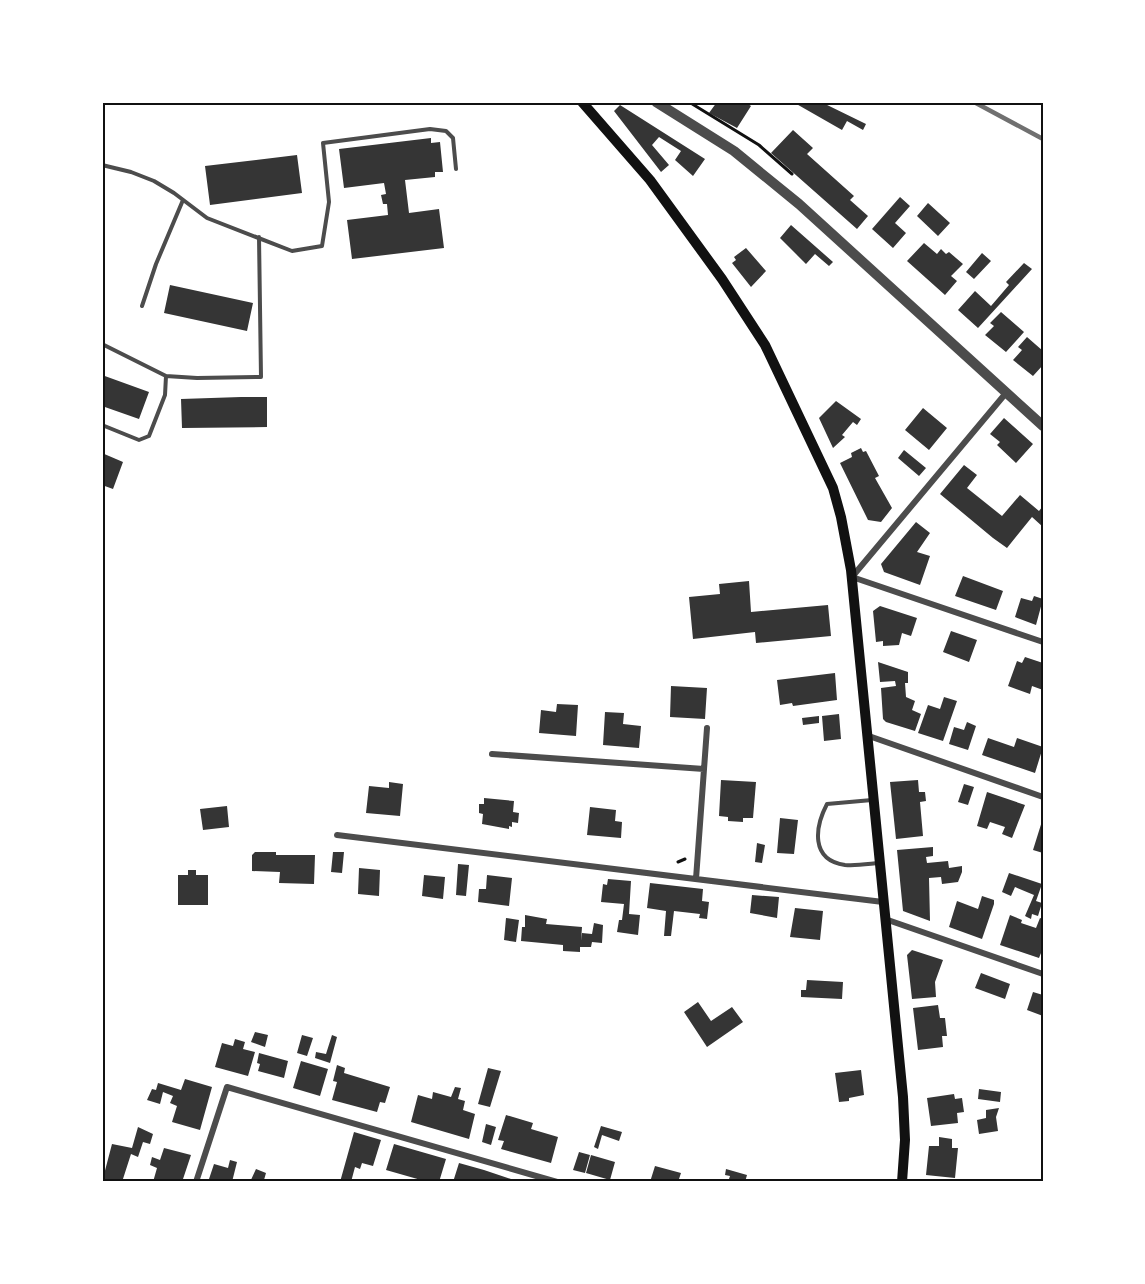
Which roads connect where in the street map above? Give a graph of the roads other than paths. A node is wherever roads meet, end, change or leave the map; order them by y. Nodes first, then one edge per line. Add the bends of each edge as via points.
1 (582, 102) edge
2 (656, 102) edge
3 (102, 165) edge
4 (456, 169) dead end
5 (183, 200) junction
6 (259, 237) junction
7 (142, 306) dead end
8 (102, 344) edge
9 (166, 376) junction
10 (1006, 393) junction
11 (102, 425) edge
12 (1043, 426) edge
13 (852, 577) junction
14 (1043, 642) edge
15 (707, 729) dead end
16 (866, 735) junction
17 (492, 754) dead end
18 (704, 769) junction
19 (1043, 797) edge
20 (873, 800) junction
21 (337, 835) dead end
22 (879, 863) junction
23 (696, 879) junction
24 (883, 902) junction
25 (885, 919) junction
26 (1043, 974) edge
27 (532, 1178) edge
28 (196, 1182) edge
29 (557, 1182) edge
30 (902, 1182) edge

1 - 13 main road via 650,180 765,345 833,488
2 - 10 street via 734,151 799,204
3 - 5 lane via 154,181
4 - 6 lane via 453,138 446,131 430,129 322,143 329,202 322,246 292,251
5 - 6 lane via 207,218
5 - 7 lane
6 - 9 lane via 261,376
8 - 9 lane
9 - 11 lane via 165,394 149,436 139,440
10 - 12 street
10 - 13 street
13 - 14 street
13 - 16 main road
15 - 18 street
16 - 19 street
16 - 20 main road
17 - 18 street
18 - 23 street
20 - 22 main road
20 - 22 lane via 827,804 819,819 817,835 820,848 831,860 846,865
21 - 23 street
22 - 24 main road
23 - 24 street
24 - 25 main road
25 - 26 street
25 - 30 main road via 905,1118
27 - 28 street via 227,1087
27 - 29 street

